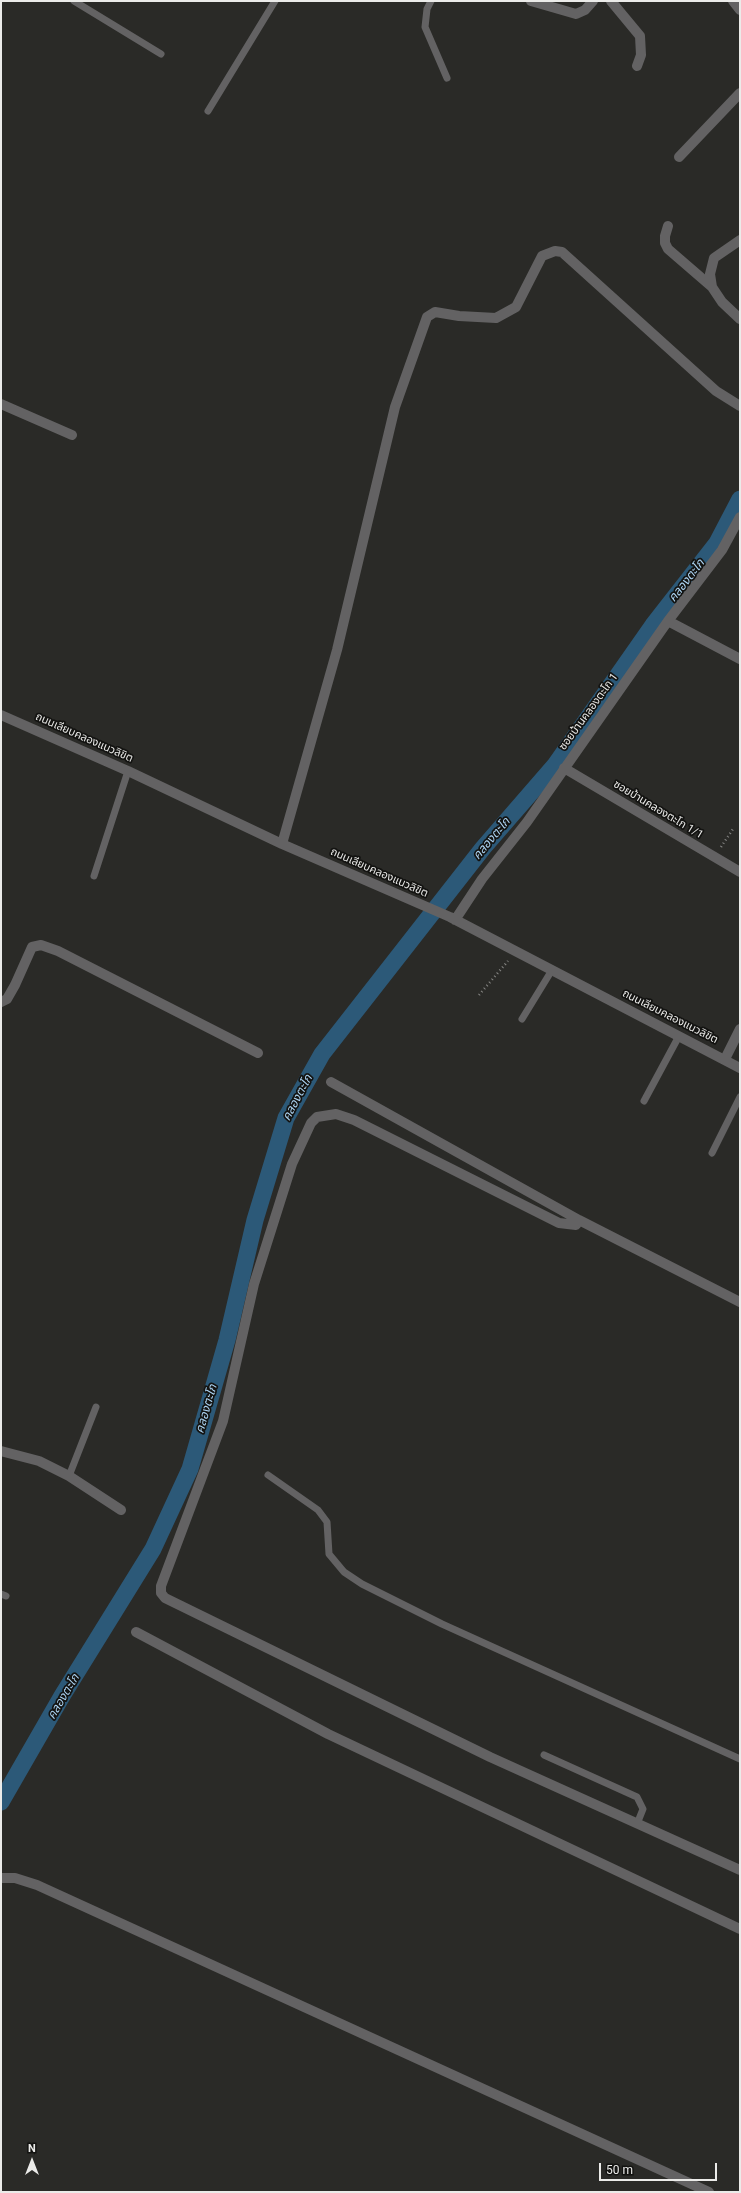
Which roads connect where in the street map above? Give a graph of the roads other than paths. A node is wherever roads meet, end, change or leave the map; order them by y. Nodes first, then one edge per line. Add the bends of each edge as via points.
1 (74, 1) edge
2 (275, 1) edge
3 (431, 1) edge
4 (531, 1) edge
5 (593, 1) edge
6 (611, 1) edge
7 (733, 1) edge
8 (740, 10) edge
9 (161, 54) dead end
10 (637, 66) dead end
11 (447, 78) dead end
12 (740, 93) edge
13 (208, 111) dead end
14 (679, 157) dead end
15 (668, 226) dead end
16 (740, 240) edge
17 (712, 287) junction
18 (740, 319) edge
19 (1, 404) edge
20 (740, 406) edge
21 (72, 435) dead end
22 (740, 517) edge
23 (668, 621) junction
24 (740, 659) edge
25 (1, 715) edge
26 (564, 768) junction
27 (128, 771) junction
28 (282, 844) junction
29 (740, 872) edge
30 (94, 876) dead end
31 (452, 918) junction
32 (552, 970) junction
33 (1, 1002) edge
34 (522, 1019) dead end
35 (740, 1029) edge
36 (679, 1036) junction
37 (258, 1053) dead end
38 (725, 1059) junction
39 (740, 1068) edge
40 (331, 1082) dead end
41 (740, 1097) edge
42 (644, 1101) dead end
43 (712, 1153) dead end
44 (579, 1220) junction
45 (740, 1302) edge
46 (96, 1407) dead end
47 (1, 1451) edge
48 (268, 1475) dead end
49 (69, 1476) junction
50 (121, 1510) dead end
51 (136, 1632) dead end
52 (544, 1755) dead end
53 (740, 1759) edge
54 (637, 1824) junction
55 (740, 1870) edge
56 (1, 1878) edge
57 (740, 1929) edge
58 (709, 2192) edge

1 - 9 lane
2 - 13 lane
3 - 11 lane via 427,9 425,27
4 - 5 street via 576,14 585,10
6 - 10 street via 640,36 641,55
7 - 8 street
12 - 14 street
15 - 17 street via 665,243 668,248
16 - 17 street via 714,258 710,274
17 - 18 street via 722,302
19 - 21 street
20 - 28 street via 716,392 562,252 555,251 542,256 516,307 496,318 435,312 427,317 395,407 337,650
22 - 23 street, ซอยบ้านคลองตะโก 1 via 722,550
23 - 24 street
23 - 26 street, ซอยบ้านคลองตะโก 1
25 - 27 street, ถนนเลียบคลองแนวลิขิต
26 - 29 street, ซอยบ้านคลองตะโก 1/1
26 - 31 street, ซอยบ้านคลองตะโก 1 via 527,822
27 - 28 street, ถนนเลียบคลองแนวลิขิต
27 - 30 lane
28 - 31 street, ถนนเลียบคลองแนวลิขิต
31 - 32 street, ถนนเลียบคลองแนวลิขิต
32 - 34 lane
32 - 36 street, ถนนเลียบคลองแนวลิขิต
33 - 37 street via 7,999 15,985 32,946 41,945 58,951
35 - 38 street
36 - 38 street, ถนนเลียบคลองแนวลิขิต
36 - 42 lane
38 - 39 street, ถนนเลียบคลองแนวลิขิต
40 - 44 street
41 - 43 lane
44 - 45 street
44 - 54 street via 576,1225 559,1223 354,1120 336,1114 317,1118 311,1123 292,1164 254,1284 223,1421 160,1593 165,1598 490,1757
46 - 49 lane
47 - 49 street via 39,1461
48 - 53 lane via 318,1510 327,1522 330,1554 344,1572 362,1584 442,1624
49 - 50 street
51 - 57 street via 328,1734
52 - 54 lane via 637,1797 643,1809
54 - 55 street
56 - 58 street via 15,1878 37,1886

